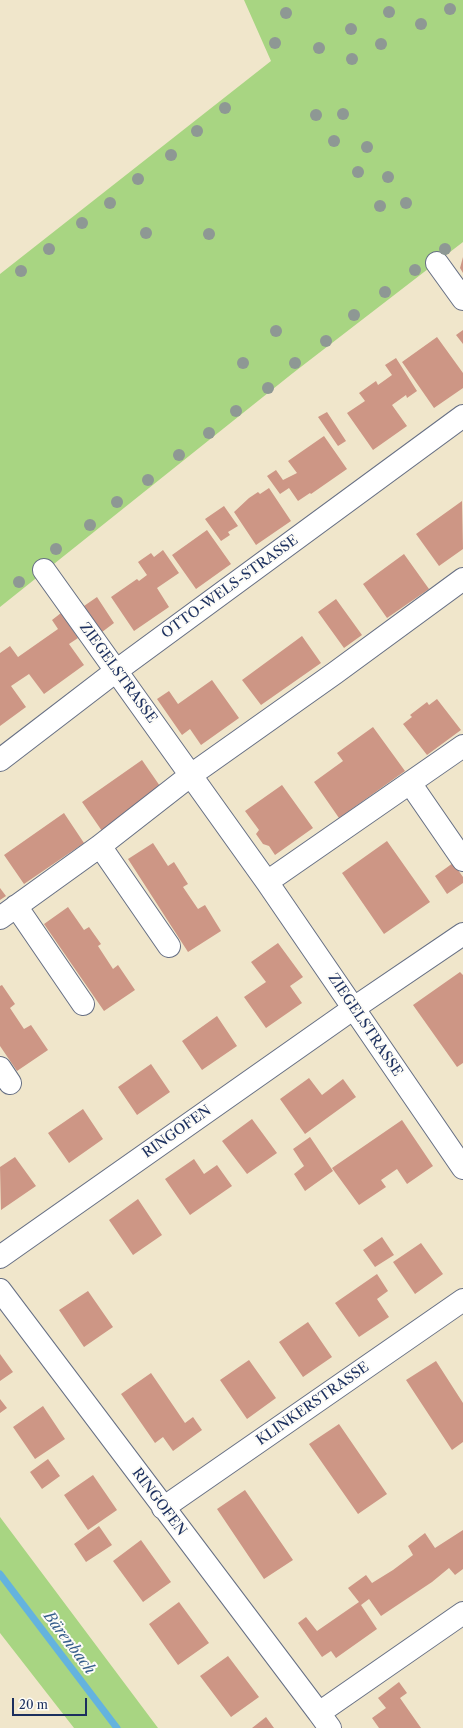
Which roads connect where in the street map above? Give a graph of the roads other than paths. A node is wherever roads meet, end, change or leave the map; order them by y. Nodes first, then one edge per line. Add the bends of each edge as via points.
1 (437, 263) dead end
2 (463, 299) edge
3 (463, 416) edge
4 (44, 570) dead end
5 (463, 579) edge
6 (116, 670) junction
7 (463, 746) edge
8 (0, 760) edge
9 (191, 775) junction
10 (410, 783) junction
11 (100, 846) junction
12 (463, 860) edge
13 (267, 882) junction
14 (8, 912) edge
15 (463, 934) edge
16 (169, 946) dead end
17 (83, 1004) dead end
18 (354, 1008) junction
19 (463, 1168) edge
20 (0, 1257) edge
21 (0, 1290) edge
22 (463, 1300) edge
23 (163, 1508) junction
24 (463, 1613) edge
25 (324, 1721) edge

1 - 2 street
3 - 6 street, OTTO-WELS-STRASSE
4 - 6 street, ZIEGELSTRASSE
5 - 9 street
6 - 8 street, OTTO-WELS-STRASSE
6 - 9 street, ZIEGELSTRASSE
7 - 10 street
9 - 11 street
9 - 13 street, ZIEGELSTRASSE
10 - 12 street
10 - 13 street
11 - 14 street
11 - 16 street
13 - 18 street, ZIEGELSTRASSE
14 - 17 street
15 - 18 street, RINGOFEN
18 - 19 street, ZIEGELSTRASSE
18 - 20 street, RINGOFEN
21 - 23 street, RINGOFEN
22 - 23 street, KLINKERSTRASSE
23 - 25 street, RINGOFEN
24 - 25 street, RINGOFEN

